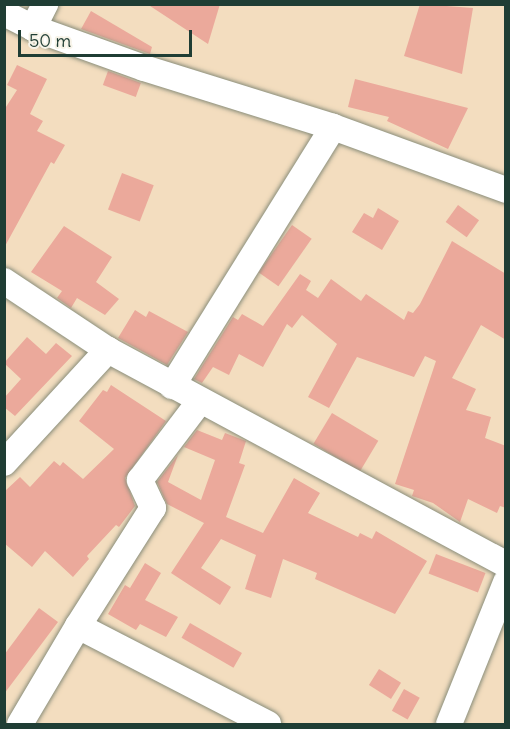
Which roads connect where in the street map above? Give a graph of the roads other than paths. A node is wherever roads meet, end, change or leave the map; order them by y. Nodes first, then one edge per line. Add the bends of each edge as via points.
1 (45, 4) edge
2 (4, 13) edge
3 (33, 28) junction
4 (333, 127) junction
5 (506, 190) edge
6 (4, 281) edge
7 (108, 350) junction
8 (172, 386) junction
9 (200, 401) junction
10 (4, 463) edge
11 (506, 564) edge
12 (506, 582) edge
13 (78, 626) junction
14 (20, 724) edge
15 (268, 724) edge
16 (448, 724) edge

1 - 3 street
2 - 3 street
3 - 4 street via 144,68
4 - 5 street
4 - 8 street
6 - 7 street
7 - 8 street
7 - 10 street
8 - 9 street
9 - 11 street
9 - 13 street via 140,480 153,508
12 - 16 street
13 - 14 street
13 - 15 street

